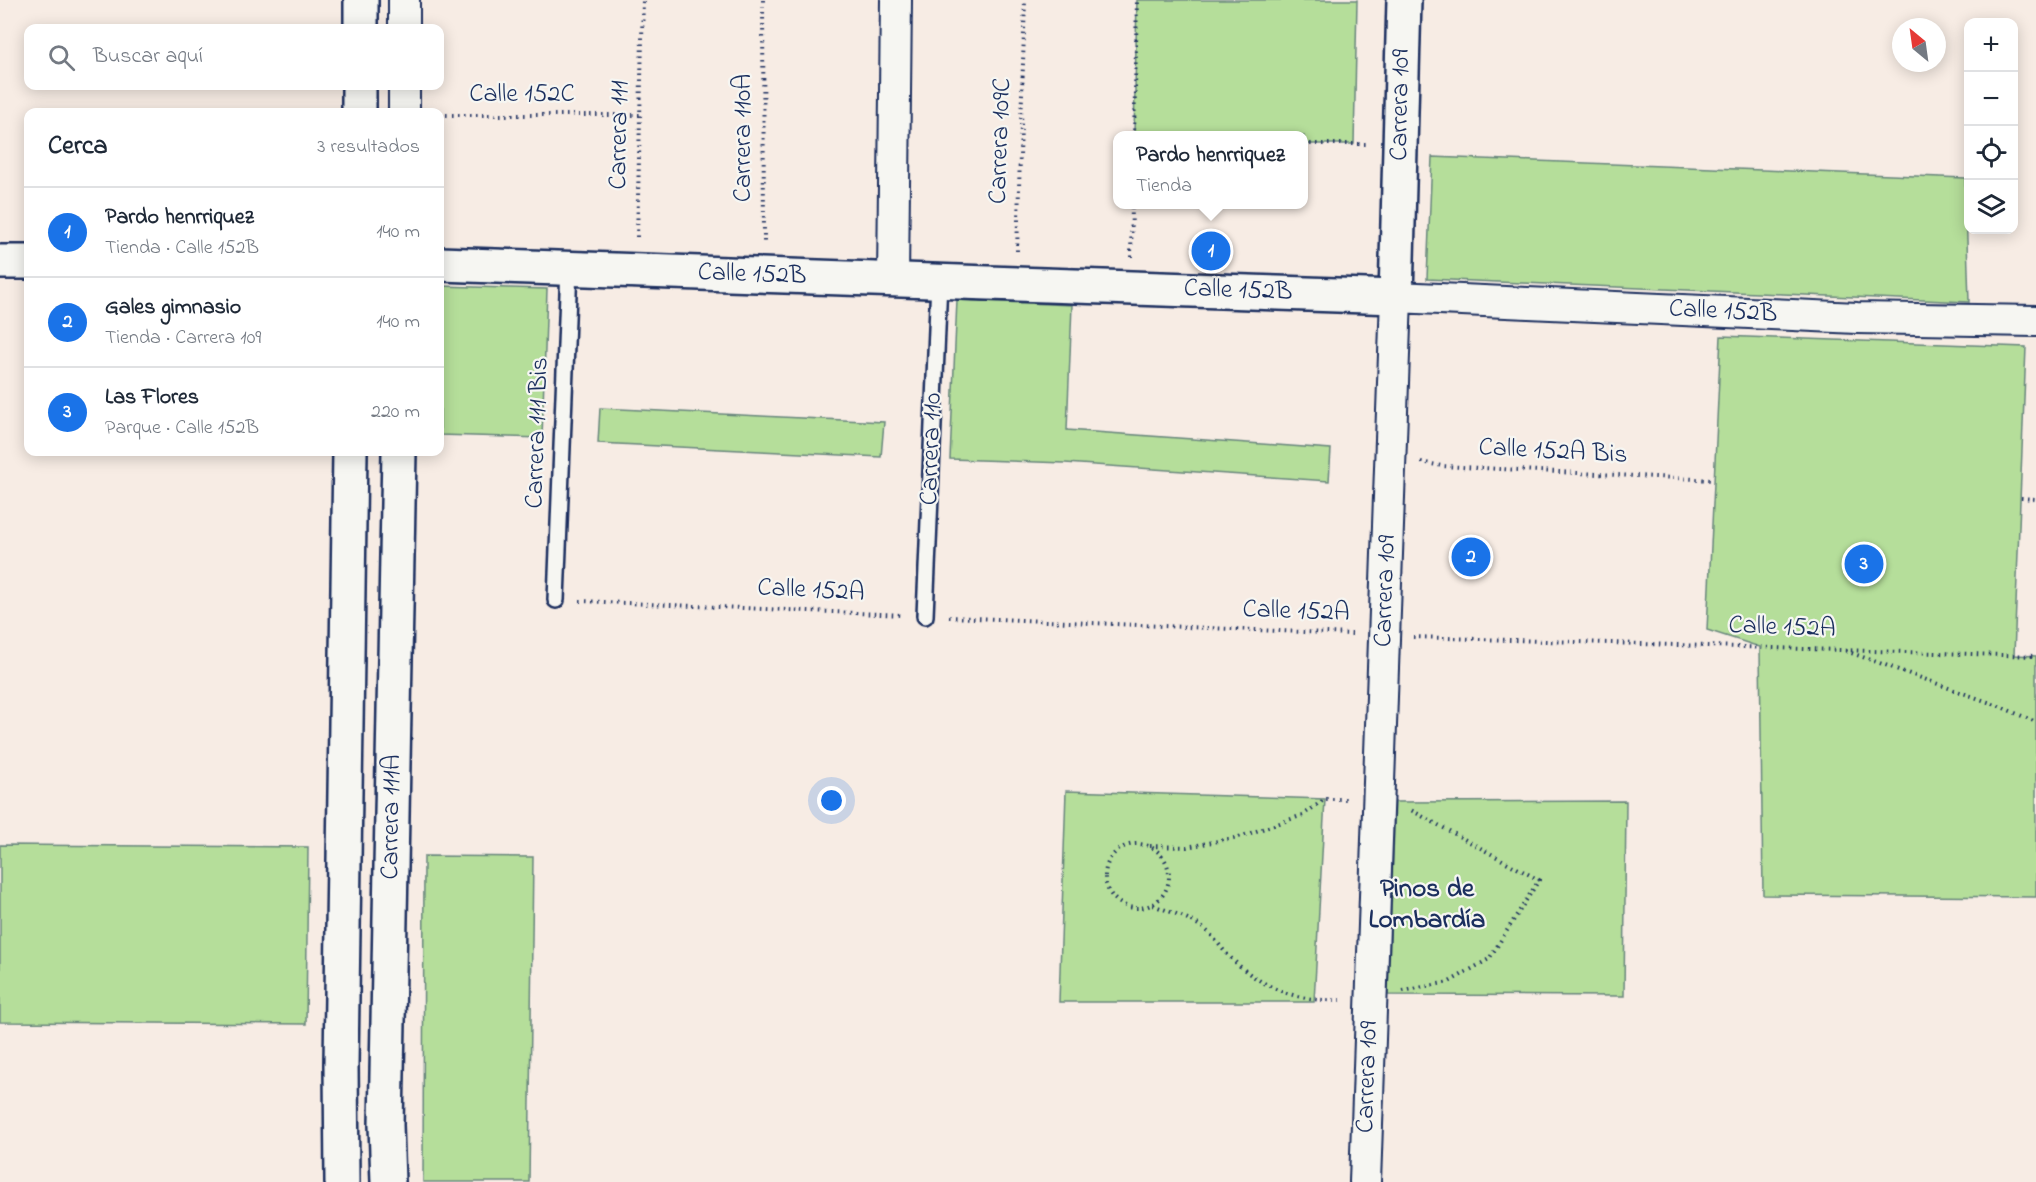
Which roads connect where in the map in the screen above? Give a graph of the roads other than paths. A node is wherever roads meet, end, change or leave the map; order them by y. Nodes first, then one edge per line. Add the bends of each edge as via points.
1 (361, 0) edge
2 (404, 0) edge
3 (896, 0) edge
4 (1404, 0) edge
5 (360, 24) edge
6 (404, 24) edge
7 (359, 90) edge
8 (404, 90) edge
9 (359, 108) edge
10 (404, 108) edge
11 (0, 262) edge
12 (24, 262) edge
13 (444, 264) edge
14 (569, 268) junction
15 (893, 280) junction
16 (939, 281) junction
17 (1396, 297) junction
18 (2036, 321) edge
19 (350, 456) edge
20 (399, 456) edge
21 (555, 600) road end
22 (925, 616) road end
23 (342, 1182) edge
24 (388, 1182) edge
25 (1365, 1182) edge

1 - 5 street
2 - 6 street
3 - 15 street
4 - 17 street, Carrera 109
7 - 9 street
8 - 10 street
11 - 12 street
13 - 14 street, Calle 152B
14 - 15 street, Calle 152B
14 - 21 lane, Carrera 111 Bis
15 - 16 street, Calle 152B
16 - 17 street, Calle 152B
16 - 22 lane, Carrera 110
17 - 18 street, Calle 152B via 1857,318
17 - 25 street, Carrera 109
19 - 23 street, Carrera 111A
20 - 24 street, Carrera 111A

